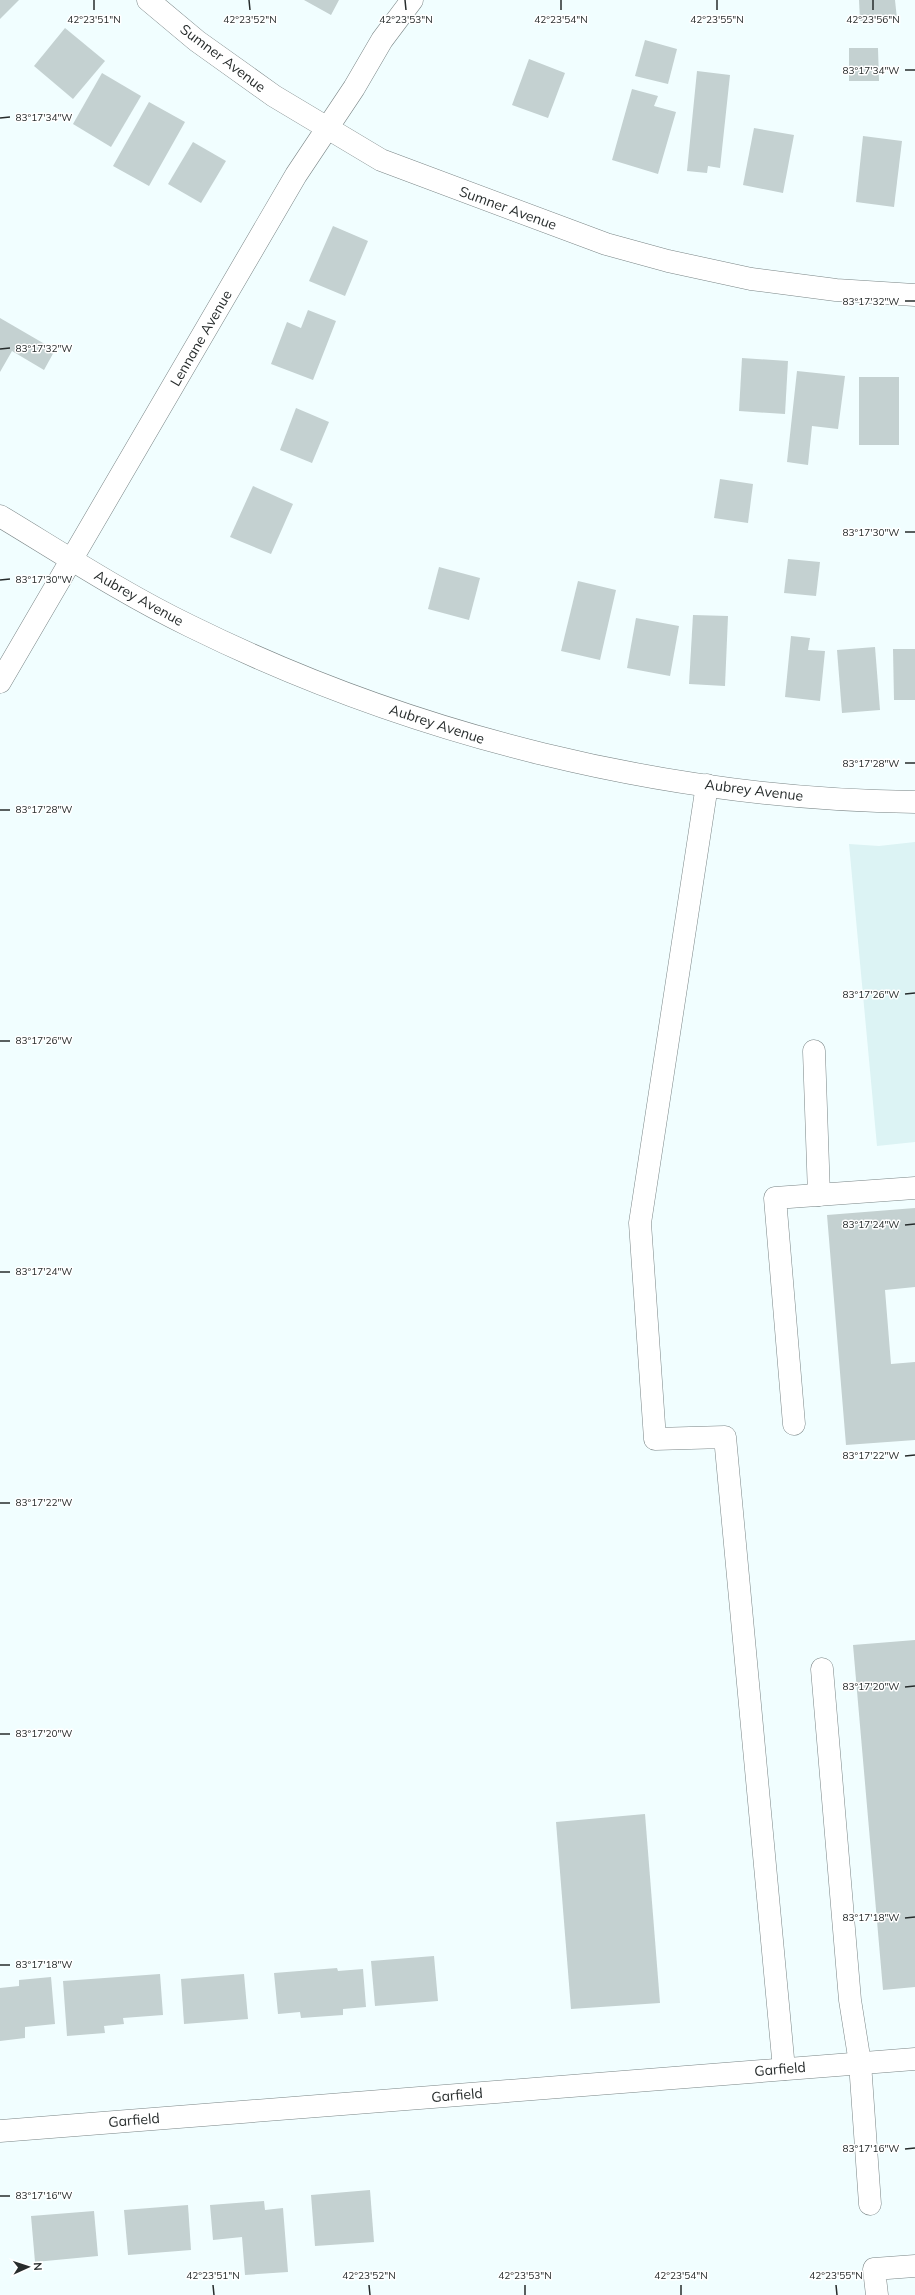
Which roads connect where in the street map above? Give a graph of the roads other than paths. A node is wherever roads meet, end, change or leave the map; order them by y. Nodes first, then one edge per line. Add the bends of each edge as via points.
1 (148, 0) edge
2 (412, 0) edge
3 (327, 128) junction
4 (915, 295) edge
5 (0, 516) edge
6 (72, 560) junction
7 (0, 682) edge
8 (707, 785) junction
9 (915, 802) edge
10 (814, 1051) dead end
11 (915, 1188) edge
12 (819, 1194) junction
13 (794, 1424) dead end
14 (822, 1669) dead end
15 (915, 2059) edge
16 (860, 2063) junction
17 (784, 2069) junction
18 (0, 2131) edge
19 (870, 2204) dead end
20 (915, 2266) edge
21 (877, 2295) edge

1 - 3 street, Sumner Avenue via 197,41 267,91
2 - 3 street, Lennane Avenue via 382,40
3 - 4 street, Sumner Avenue via 381,160 606,244 668,261 752,279 836,290
3 - 6 street, Lennane Avenue via 296,175
5 - 6 street, Aubrey Avenue
6 - 7 street, Lennane Avenue
6 - 8 street, Aubrey Avenue via 122,591 191,627 309,680 423,721 580,763
8 - 9 street, Aubrey Avenue via 802,797
8 - 17 street via 640,1223 655,1439 725,1437
10 - 12 street
11 - 12 street
12 - 13 street via 775,1198
14 - 16 street via 850,2000
15 - 16 street, Garfield
16 - 17 street, Garfield
16 - 19 street
17 - 18 street, Garfield
20 - 21 street via 874,2269

